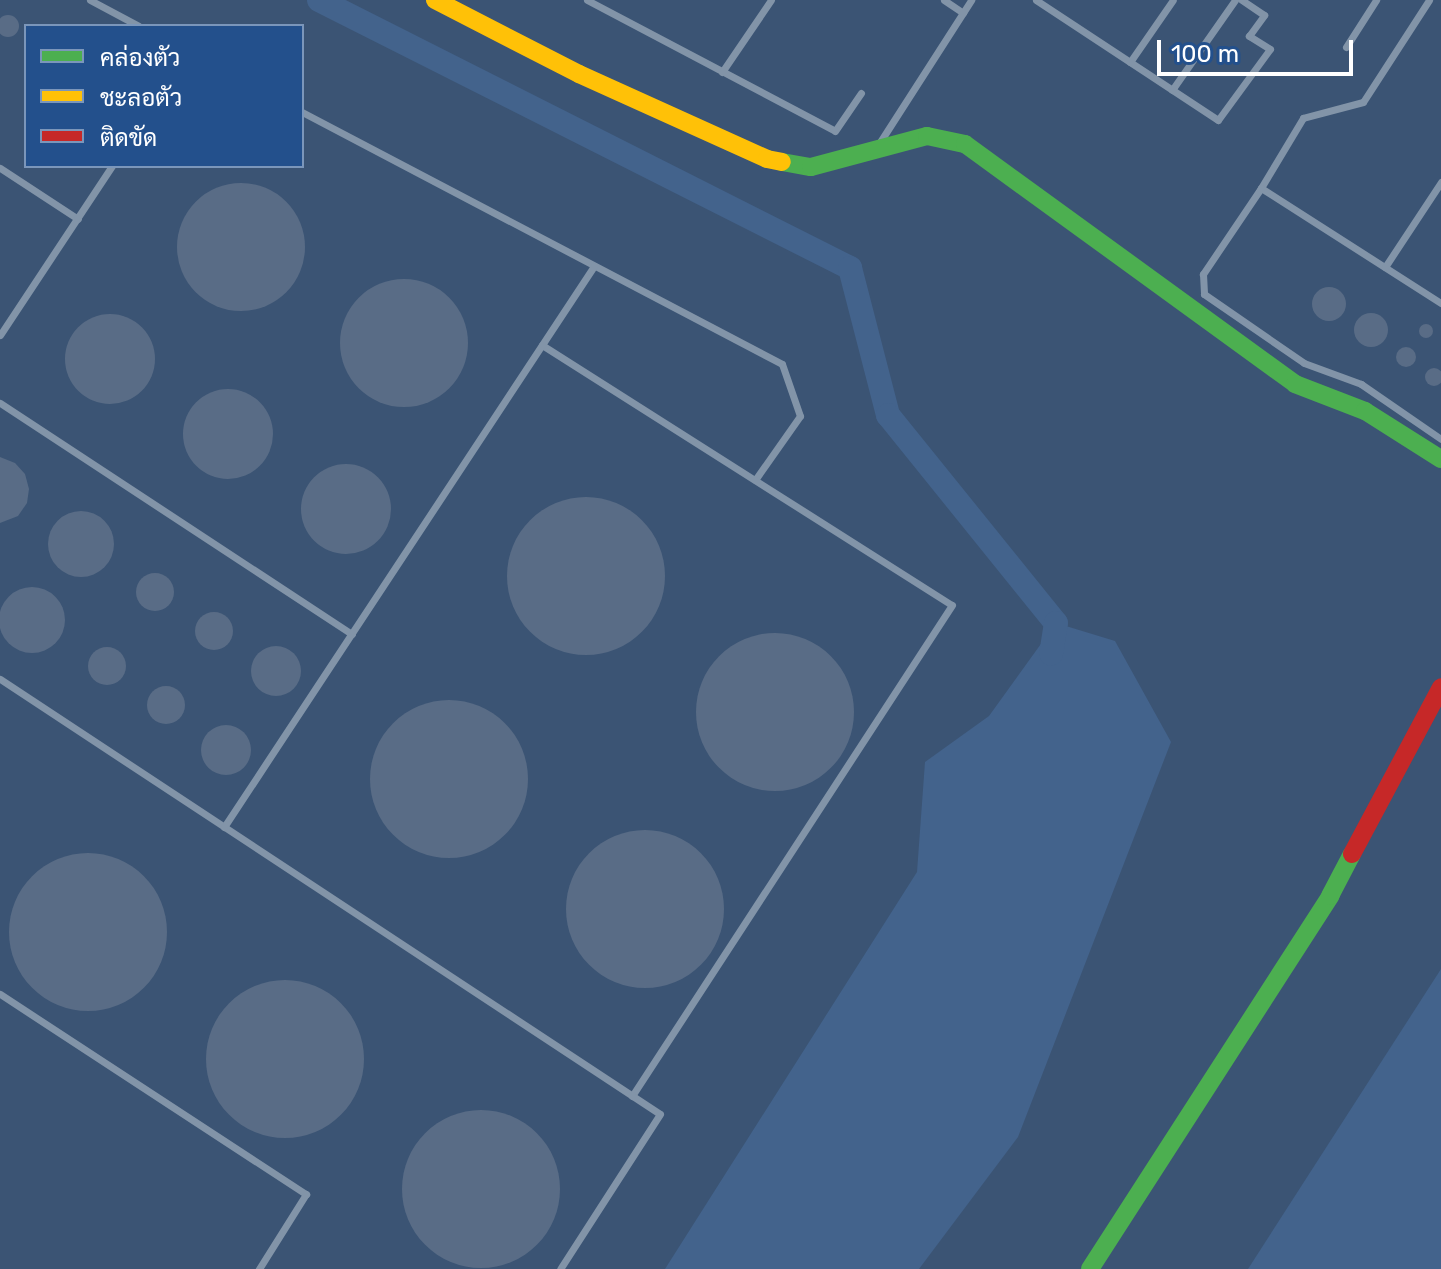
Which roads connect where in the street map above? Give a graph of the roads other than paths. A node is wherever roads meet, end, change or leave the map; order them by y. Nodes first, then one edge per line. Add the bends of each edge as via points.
1 (90, 0) edge
2 (435, 0) edge
3 (587, 0) edge
4 (771, 0) edge
5 (944, 0) edge
6 (971, 0) edge
7 (1036, 0) edge
8 (1173, 0) edge
9 (1235, 0) edge
10 (1242, 0) edge
11 (1376, 0) edge
12 (1429, 0) edge
13 (963, 13) junction
14 (135, 24) edge
15 (1346, 47) dead end
16 (1130, 62) junction
17 (722, 72) junction
18 (1172, 90) junction
19 (861, 93) dead end
20 (304, 113) edge
21 (876, 147) junction
22 (0, 168) edge
23 (111, 168) edge
24 (1441, 182) edge
25 (1261, 188) junction
26 (78, 219) junction
27 (594, 266) junction
28 (1385, 267) junction
29 (1441, 303) edge
30 (0, 335) edge
31 (542, 345) junction
32 (0, 403) edge
33 (1441, 439) edge
34 (1441, 459) edge
35 (755, 480) junction
36 (352, 634) junction
37 (0, 679) edge
38 (1441, 687) edge
39 (224, 827) junction
40 (0, 994) edge
41 (632, 1096) junction
42 (259, 1269) edge
43 (560, 1269) edge
44 (1090, 1269) edge

1 - 14 lane
2 - 21 street via 579,74 767,159 811,167
3 - 17 lane
4 - 17 lane
5 - 13 lane
6 - 13 lane
7 - 16 lane
8 - 16 lane
9 - 18 lane
10 - 18 lane via 1264,15 1249,36 1270,49 1218,120
11 - 15 lane
12 - 25 lane via 1363,102 1303,118
13 - 21 lane
16 - 18 lane
17 - 19 lane via 835,131
20 - 27 lane
21 - 34 street via 927,136 965,144 1295,384 1365,411
22 - 26 lane
23 - 26 lane
24 - 28 lane
25 - 28 lane
25 - 33 lane via 1203,274 1204,294 1304,363 1361,384
26 - 30 lane
27 - 31 lane
27 - 35 lane via 782,364 800,416
28 - 29 lane
31 - 35 lane
31 - 36 lane
32 - 36 lane
35 - 41 lane via 952,605
36 - 39 lane
37 - 39 lane
38 - 44 street via 1330,896
39 - 41 lane
40 - 42 lane via 306,1194
41 - 43 lane via 660,1114

